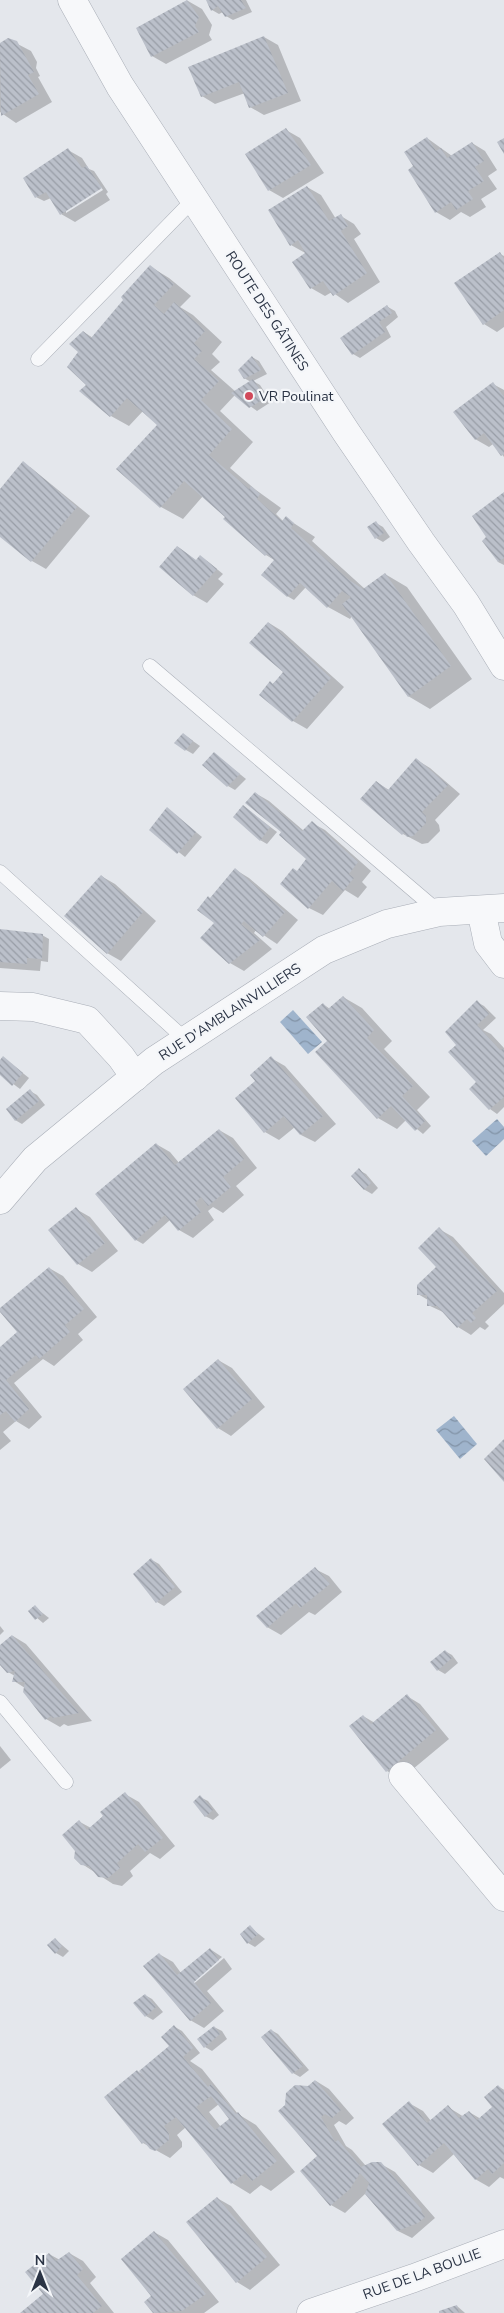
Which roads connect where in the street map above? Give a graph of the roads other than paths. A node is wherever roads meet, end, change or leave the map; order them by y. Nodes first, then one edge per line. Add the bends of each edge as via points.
1 (72, 0) edge
2 (194, 200) junction
3 (38, 360) dead end
4 (150, 666) dead end
5 (504, 666) edge
6 (0, 872) edge
7 (492, 909) edge
8 (439, 912) junction
9 (504, 964) edge
10 (0, 1006) edge
11 (186, 1040) junction
12 (135, 1077) junction
13 (0, 1200) edge
14 (0, 1702) edge
15 (403, 1776) dead end
16 (66, 1782) dead end
17 (504, 1897) edge
18 (504, 2244) edge
19 (311, 2313) edge

1 - 2 street, ROUTE DES GÂTINES via 120,86
2 - 3 lane
2 - 5 street, ROUTE DES GÂTINES via 346,432 466,604
4 - 8 lane
6 - 11 lane
7 - 8 street, RUE D'AMBLAINVILLIERS
7 - 9 street via 488,943
8 - 11 street, RUE D'AMBLAINVILLIERS via 388,924 324,950
10 - 12 street via 33,1007 87,1020
11 - 12 street, RUE D'AMBLAINVILLIERS
12 - 13 street, RUE D'AMBLAINVILLIERS via 35,1160
14 - 16 lane
15 - 17 street
18 - 19 street, RUE DE LA BOULIE

